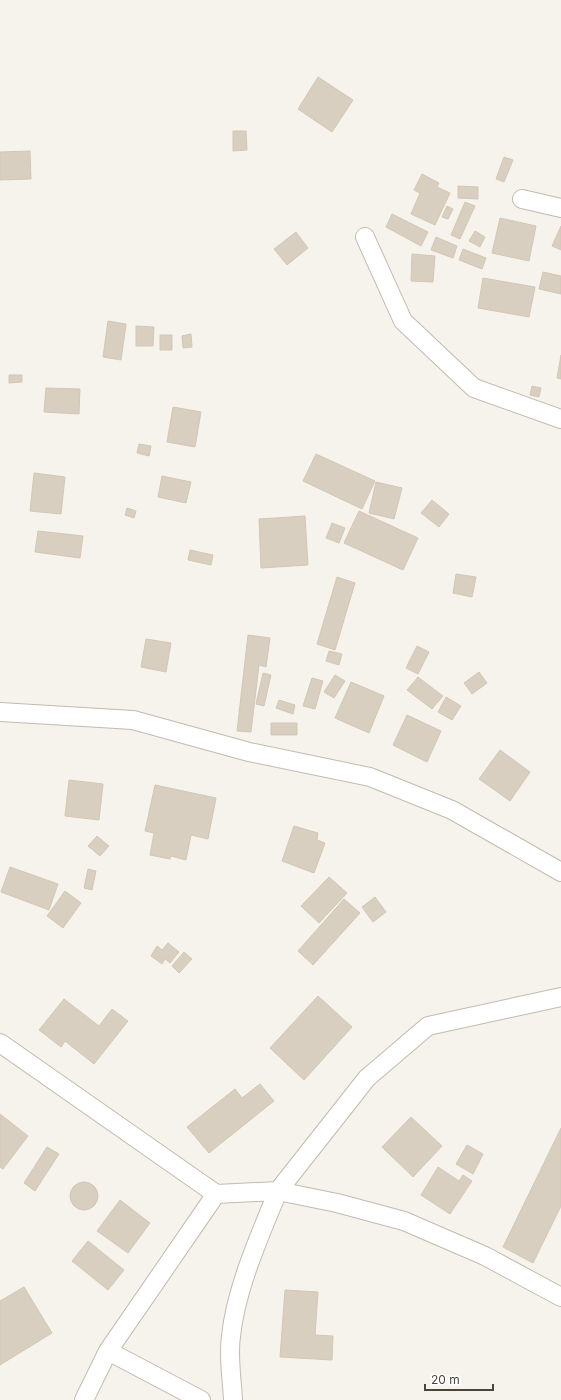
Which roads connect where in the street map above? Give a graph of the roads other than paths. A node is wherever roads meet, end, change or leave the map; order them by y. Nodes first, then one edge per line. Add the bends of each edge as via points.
1 (522, 199) dead end
2 (561, 208) edge
3 (365, 237) dead end
4 (561, 419) edge
5 (0, 712) edge
6 (561, 872) edge
7 (561, 997) edge
8 (0, 1043) edge
9 (278, 1191) junction
10 (216, 1194) junction
11 (561, 1297) edge
12 (108, 1351) junction
13 (84, 1400) edge
14 (201, 1400) edge
15 (233, 1400) edge

1 - 2 street
3 - 4 street via 403,321 474,388
5 - 6 street via 133,720 249,752 370,777 452,810
7 - 9 street via 428,1026 367,1078
8 - 10 street
9 - 10 street
9 - 11 street via 338,1203 404,1221 485,1256
9 - 15 street via 251,1258 230,1336
10 - 12 street
12 - 13 street
12 - 14 street

